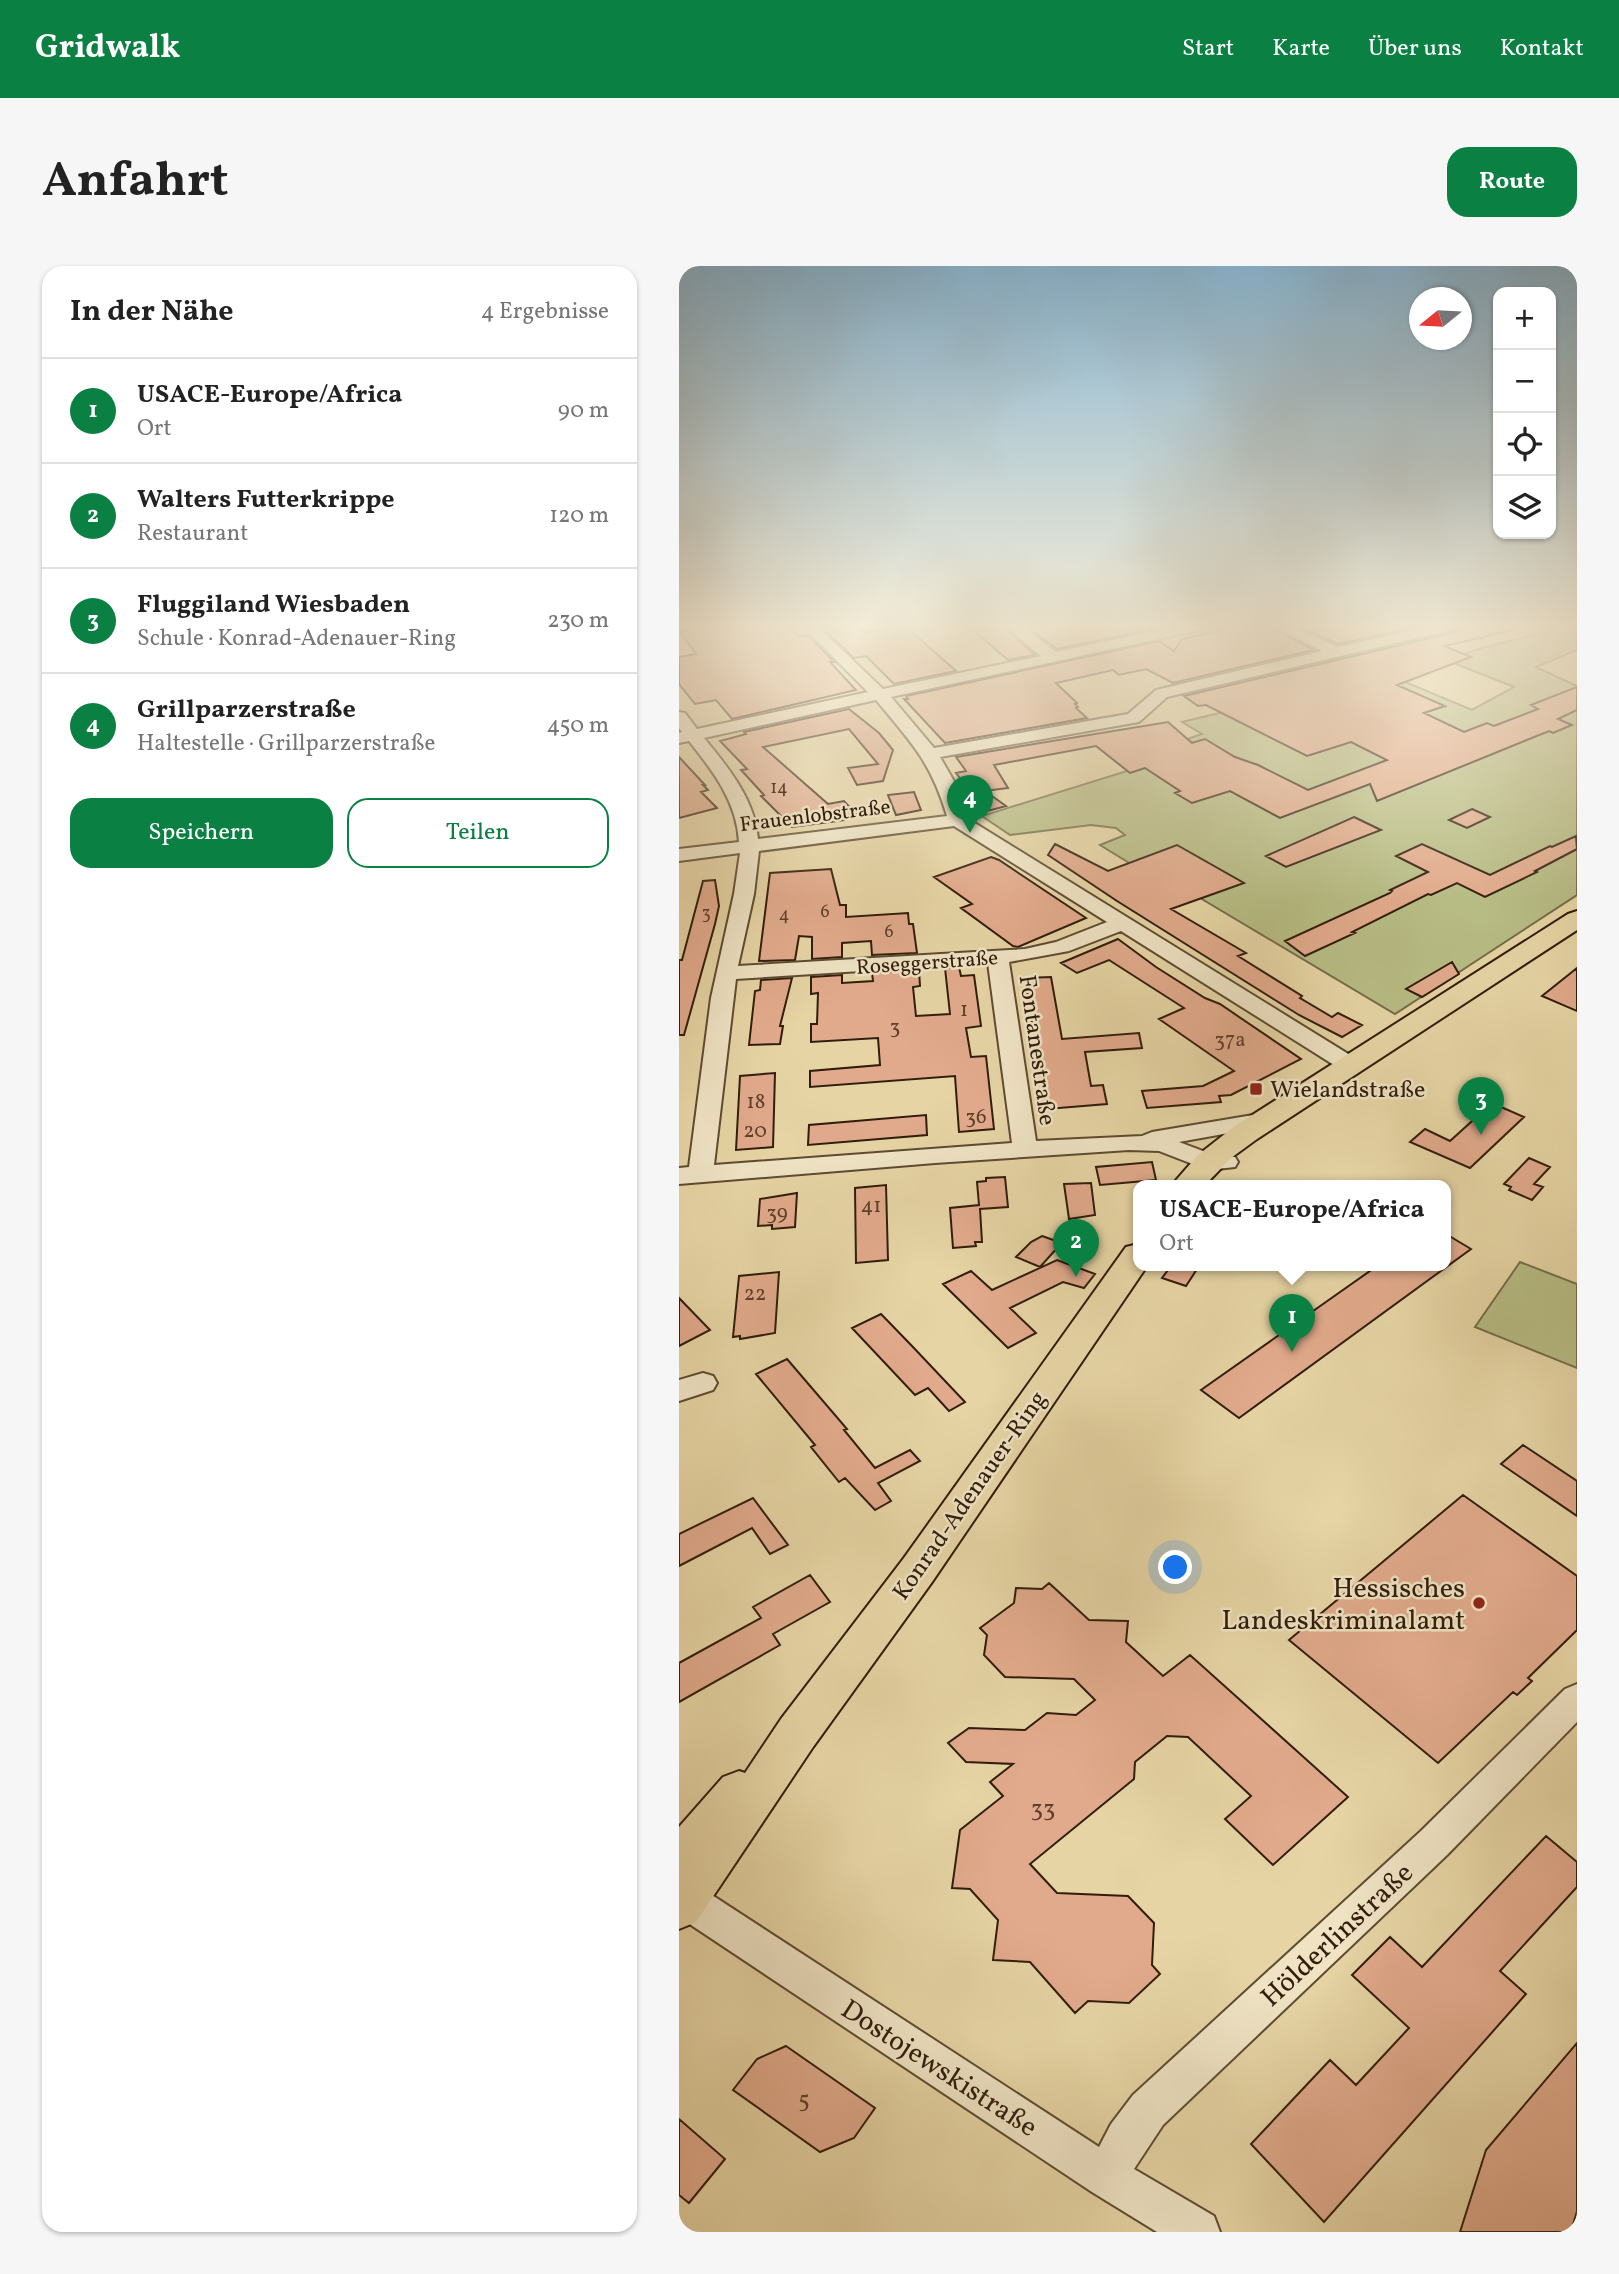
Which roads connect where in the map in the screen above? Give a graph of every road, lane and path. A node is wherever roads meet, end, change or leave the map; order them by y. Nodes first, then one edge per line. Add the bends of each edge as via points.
1 (781, 716) edge
2 (898, 716) edge
3 (1138, 716) edge
4 (679, 718) edge
5 (685, 736) edge
6 (930, 754) junction
7 (957, 820) junction
8 (748, 846) junction
9 (679, 855) edge
10 (1577, 919) edge
11 (1123, 923) junction
12 (998, 957) junction
13 (726, 973) junction
14 (1350, 1065) junction
15 (1276, 1114) junction
16 (1171, 1135) junction
17 (1129, 1143) junction
18 (1025, 1150) junction
19 (1213, 1166) edge
20 (690, 1175) edge
21 (1196, 1180) edge
22 (1133, 1262) edge
23 (1577, 1699) edge
24 (681, 1889) edge
25 (1107, 2178) junction
26 (1198, 2232) edge

1 - 5 street
2 - 6 street
3 - 6 street
4 - 5 street
5 - 8 street via 735,794
6 - 7 street via 946,783
7 - 8 street, Frauenlobstraße
7 - 11 street
8 - 9 street, Frauenlobstraße
8 - 13 street
10 - 14 main road
11 - 12 street, Roseggerstraße via 1044,953
11 - 14 street
12 - 13 street, Roseggerstraße
12 - 18 street, Fontanestraße
13 - 20 street
14 - 15 main road
15 - 16 street
15 - 19 main road
16 - 17 street
16 - 19 street via 1191,1137
17 - 18 street
17 - 19 street via 1162,1144
18 - 20 street
19 - 21 main road
22 - 24 main road, Konrad-Adenauer-Ring via 918,1570
23 - 25 street, Hölderlinstraße via 1434,1843 1148,2110 1125,2139
24 - 25 street, Dostojewskistraße
25 - 26 street, Dostojewskistraße

